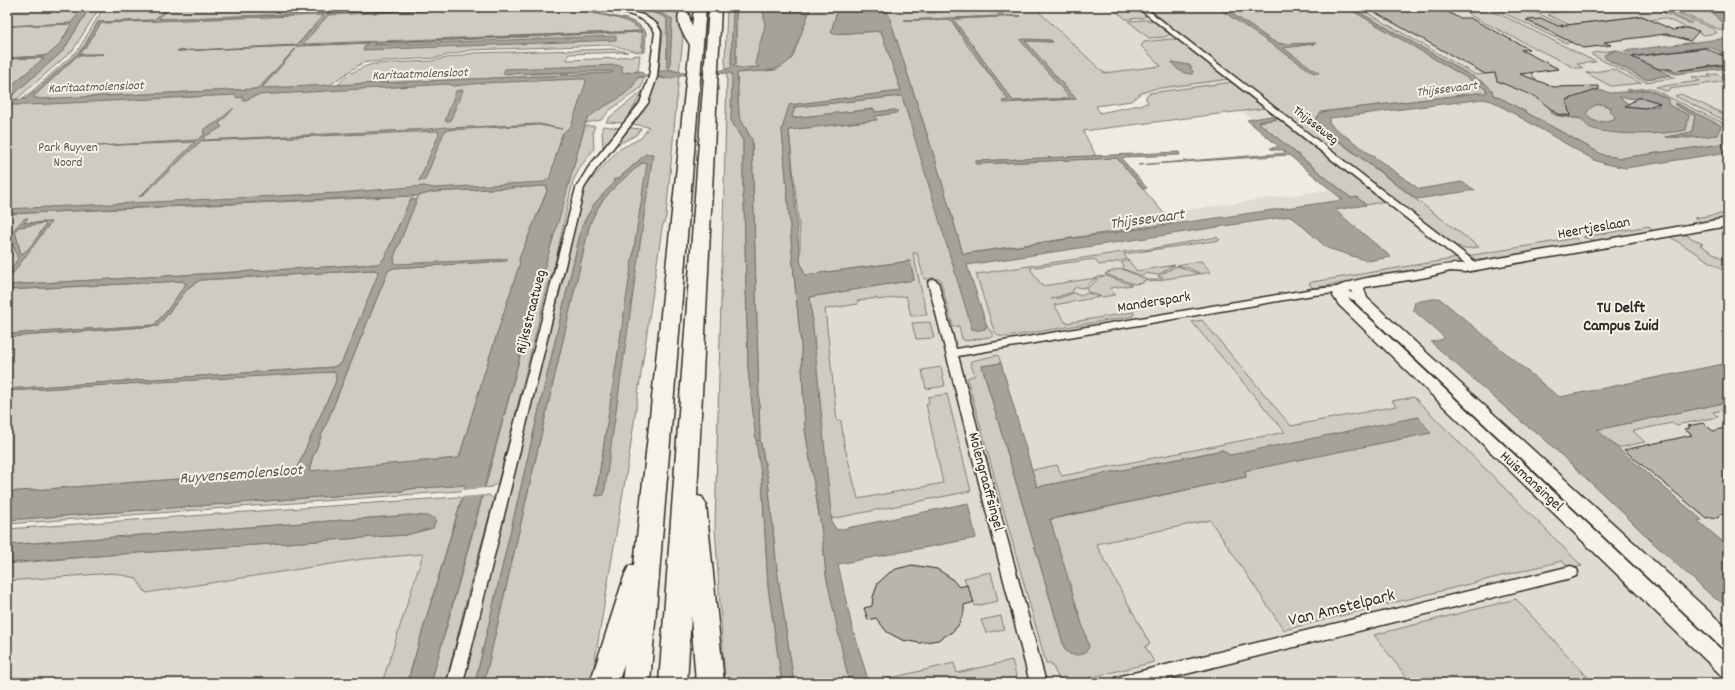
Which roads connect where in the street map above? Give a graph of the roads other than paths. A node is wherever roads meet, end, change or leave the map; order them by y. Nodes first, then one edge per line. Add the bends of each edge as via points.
1 (599, 7) edge
2 (700, 7) edge
3 (715, 7) edge
4 (721, 7) edge
5 (1140, 7) edge
6 (684, 14) dead end
7 (714, 24) junction
8 (696, 44) junction
9 (702, 73) junction
10 (1728, 222) edge
11 (1469, 267) junction
12 (933, 282) dead end
13 (1360, 284) junction
14 (1340, 291) junction
15 (1361, 300) junction
16 (952, 353) junction
17 (688, 438) junction
18 (650, 538) junction
19 (1571, 572) dead end
20 (1728, 641) edge
21 (1728, 669) edge
22 (454, 683) edge
23 (604, 683) edge
24 (636, 683) edge
25 (673, 683) edge
26 (710, 683) edge
27 (1038, 683) edge
28 (1121, 683) edge

1 - 22 street, Rijksstraatweg via 638,15 657,28 653,76 640,109 591,170 578,195
2 - 8 highway
3 - 7 highway
4 - 7 highway
5 - 11 street, Thijsseweg
6 - 8 highway via 685,25
7 - 9 highway
8 - 9 highway
9 - 17 highway
9 - 18 highway
10 - 11 street, Heertjeslaan
11 - 13 street, Heertjeslaan via 1457,272 1427,273
12 - 16 street, Molengraaffsingel
13 - 14 street, Heertjeslaan
13 - 15 street via 1357,289
14 - 15 street, Manderspark
14 - 16 street, Manderspark via 1313,292
14 - 21 street, Huismansingel via 1344,302
15 - 20 street, Huismansingel
16 - 27 street, Molengraaffsingel
17 - 25 highway
17 - 26 highway
18 - 23 highway
18 - 24 highway
19 - 28 street, Van Amstelpark

